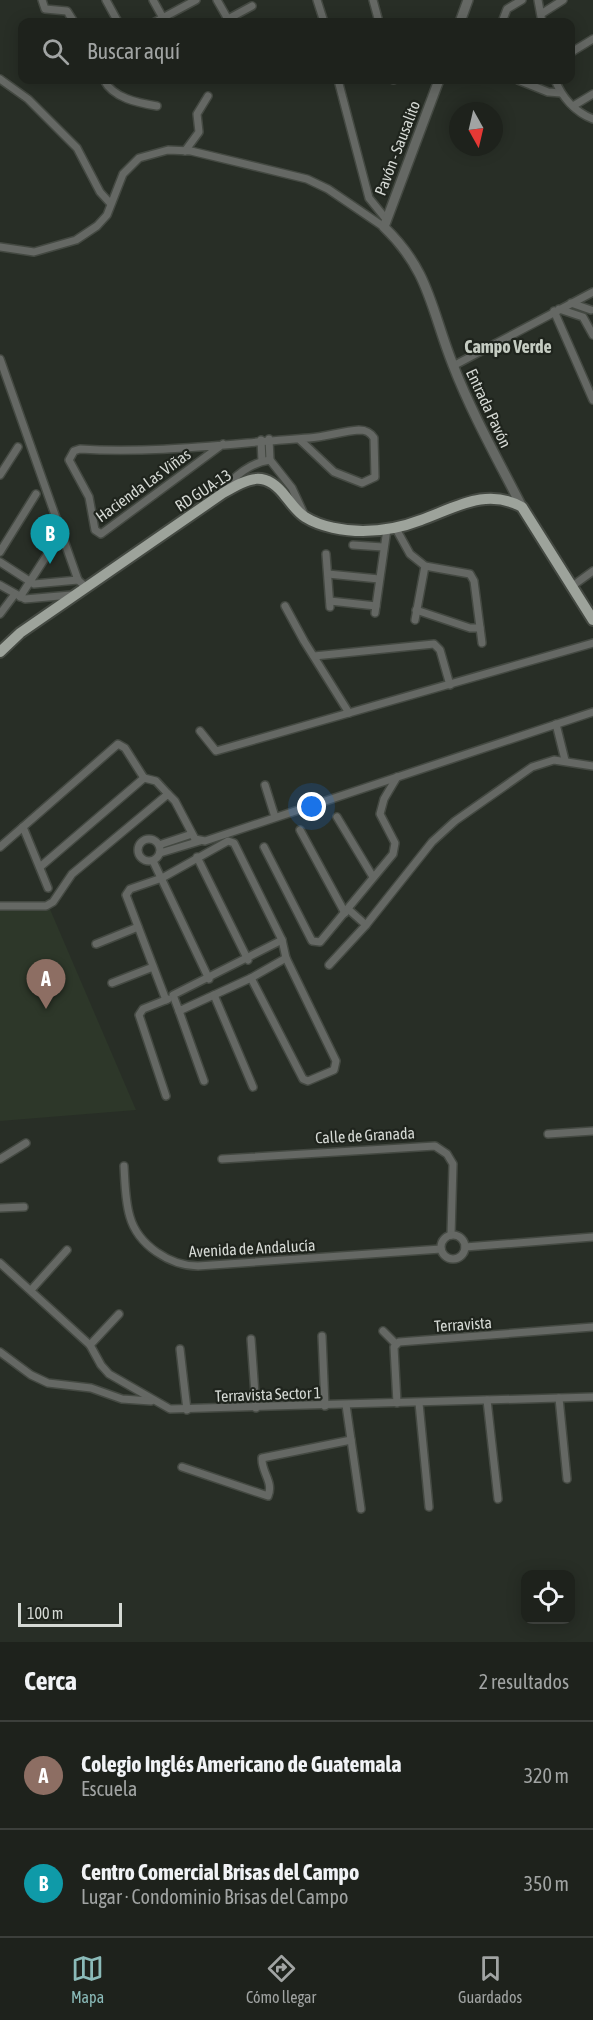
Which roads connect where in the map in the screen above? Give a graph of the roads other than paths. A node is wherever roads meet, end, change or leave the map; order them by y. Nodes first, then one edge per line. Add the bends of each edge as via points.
1 (42, 0) edge
2 (106, 0) edge
3 (153, 0) edge
4 (196, 0) edge
5 (217, 0) edge
6 (317, 0) edge
7 (373, 0) edge
8 (468, 0) edge
9 (522, 0) edge
10 (538, 0) edge
11 (563, 0) edge
12 (252, 6) dead end
13 (541, 14) junction
14 (71, 18) edge
15 (116, 18) edge
16 (163, 18) joint
17 (227, 18) edge
18 (234, 18) edge
19 (323, 18) edge
20 (379, 18) edge
21 (461, 18) edge
22 (504, 18) edge
23 (542, 18) edge
24 (593, 39) edge
25 (575, 50) edge
26 (0, 78) edge
27 (106, 84) edge
28 (339, 84) edge
29 (437, 84) edge
30 (528, 84) edge
31 (557, 84) edge
32 (561, 93) junction
33 (593, 94) edge
34 (208, 96) dead end
35 (157, 106) dead end
36 (573, 106) junction
37 (592, 119) edge
38 (185, 151) junction
39 (110, 204) junction
40 (385, 223) junction
41 (0, 247) edge
42 (593, 292) edge
43 (571, 303) junction
44 (557, 310) junction
45 (592, 310) edge
46 (583, 316) junction
47 (593, 334) edge
48 (0, 359) edge
49 (453, 366) junction
50 (593, 400) edge
51 (299, 439) junction
52 (261, 440) junction
53 (269, 440) junction
54 (223, 444) junction
55 (18, 447) dead end
56 (266, 461) junction
57 (0, 475) edge
58 (223, 493) junction
59 (36, 494) dead end
60 (522, 507) junction
61 (305, 518) junction
62 (391, 528) junction
63 (56, 541) dead end
64 (353, 545) dead end
65 (383, 547) junction
66 (0, 552) edge
67 (326, 554) dead end
68 (0, 562) edge
69 (425, 566) junction
70 (593, 572) edge
71 (328, 574) junction
72 (379, 579) junction
73 (78, 580) junction
74 (32, 583) junction
75 (0, 585) edge
76 (571, 586) junction
77 (83, 591) junction
78 (18, 596) junction
79 (34, 598) junction
80 (285, 606) dead end
81 (417, 610) junction
82 (0, 614) edge
83 (415, 620) dead end
84 (593, 620) edge
85 (480, 627) junction
86 (482, 643) dead end
87 (593, 643) edge
88 (0, 652) edge
89 (314, 656) junction
90 (450, 685) junction
91 (593, 712) edge
92 (349, 713) junction
93 (556, 724) junction
94 (200, 731) dead end
95 (565, 760) junction
96 (593, 766) edge
97 (397, 777) junction
98 (144, 778) junction
99 (266, 785) dead end
100 (168, 794) junction
101 (275, 817) junction
102 (337, 818) dead end
103 (24, 828) junction
104 (300, 830) dead end
105 (192, 834) junction
106 (200, 841) junction
107 (0, 847) edge
108 (264, 847) dead end
109 (160, 849) junction
110 (197, 857) junction
111 (153, 861) junction
112 (40, 867) junction
113 (162, 878) junction
114 (373, 878) junction
115 (48, 888) dead end
116 (0, 906) edge
117 (347, 911) junction
118 (366, 925) junction
119 (138, 927) junction
120 (282, 940) junction
121 (96, 944) dead end
122 (286, 958) junction
123 (248, 960) junction
124 (329, 965) dead end
125 (153, 967) junction
126 (251, 978) junction
127 (209, 979) junction
128 (112, 983) dead end
129 (214, 995) junction
130 (173, 997) junction
131 (166, 1000) junction
132 (179, 1011) junction
133 (204, 1081) dead end
134 (253, 1088) dead end
135 (166, 1096) dead end
136 (593, 1131) edge
137 (548, 1134) dead end
138 (26, 1143) dead end
139 (0, 1159) edge
140 (222, 1159) dead end
141 (124, 1166) dead end
142 (24, 1207) dead end
143 (0, 1208) edge
144 (451, 1235) junction
145 (593, 1237) edge
146 (465, 1246) junction
147 (441, 1249) junction
148 (67, 1250) dead end
149 (0, 1263) edge
150 (0, 1272) edge
151 (10, 1272) junction
152 (32, 1290) junction
153 (119, 1314) dead end
154 (593, 1327) edge
155 (383, 1331) dead end
156 (322, 1336) dead end
157 (251, 1339) dead end
158 (396, 1344) junction
159 (90, 1345) junction
160 (180, 1349) dead end
161 (0, 1352) edge
162 (593, 1397) edge
163 (559, 1398) junction
164 (487, 1400) junction
165 (153, 1401) junction
166 (419, 1402) junction
167 (397, 1403) junction
168 (346, 1405) junction
169 (325, 1406) junction
170 (256, 1408) junction
171 (187, 1410) junction
172 (351, 1440) junction
173 (182, 1467) dead end
174 (567, 1479) dead end
175 (498, 1499) dead end
176 (429, 1507) dead end
177 (361, 1509) dead end

1 - 14 street via 45,9 66,11
2 - 15 street
3 - 16 street
4 - 16 street
5 - 17 street
6 - 19 street
7 - 20 street
8 - 21 street
9 - 22 street via 507,9
10 - 13 street
11 - 13 street
12 - 18 street
13 - 23 street
24 - 25 street
26 - 39 street via 28,99 77,148
27 - 35 street via 124,98
28 - 40 street via 369,198
29 - 40 street, Pavón - Sausalito
30 - 32 street
31 - 32 street
32 - 36 street
33 - 36 street
34 - 38 street via 197,114 199,132
36 - 37 street
38 - 39 street via 168,150 139,158 123,174
38 - 40 street via 307,179
39 - 41 street via 107,215 97,226 65,244 34,252
40 - 49 street, Entrada Pavón via 420,271
42 - 43 street
43 - 44 street
43 - 45 street
44 - 46 street
44 - 49 street
44 - 50 street
45 - 46 street
46 - 47 street
48 - 73 street
49 - 60 street, Entrada Pavón
51 - 51 street, Hacienda Las Viñas via 339,475 362,483 375,477 375,441 368,431
51 - 53 street, Hacienda Las Viñas
52 - 53 street, Hacienda Las Viñas
52 - 54 street, Hacienda Las Viñas
52 - 56 street
53 - 56 street
54 - 54 street, Hacienda Las Viñas via 101,534 95,530 89,497 69,460 80,449 141,450
55 - 57 street
56 - 58 street via 229,482
56 - 61 street via 292,488
58 - 61 main road, RD GUA-13 via 244,481 264,479 280,489
58 - 77 main road, RD GUA-13
59 - 66 street
60 - 62 main road, RD GUA-13 via 502,499 479,499
60 - 76 main road
61 - 62 main road, RD GUA-13 via 333,528
62 - 65 street
62 - 69 street via 410,554
63 - 74 street
64 - 65 street
65 - 72 street
67 - 71 street
68 - 74 street
69 - 81 street
69 - 85 street via 470,574
70 - 76 street
71 - 72 street
71 - 72 street via 330,604 375,610
73 - 74 street
73 - 77 street
74 - 78 street
74 - 79 street
75 - 78 street
76 - 84 main road
77 - 79 street
77 - 88 main road, RD GUA-13 via 20,633
78 - 79 street
78 - 82 street
80 - 89 street
81 - 83 street
81 - 85 street
85 - 86 street
87 - 90 street
89 - 90 street via 434,644 440,650
89 - 92 street
90 - 92 street
91 - 93 street
92 - 94 street via 216,751
93 - 95 street
93 - 97 street
95 - 96 street
95 - 118 street via 542,763 523,772 455,821 432,842
97 - 101 street
97 - 114 street via 380,814 395,850
98 - 100 street via 156,781
98 - 103 street via 118,744
98 - 112 street
99 - 101 street
100 - 105 street
100 - 116 street via 72,874 53,902 46,906
101 - 106 street
102 - 114 street
103 - 107 street
103 - 112 street
104 - 117 street
105 - 106 street
105 - 109 street
106 - 109 street
108 - 117 street via 314,943 320,942
109 - 111 street
109 - 111 street via 156,841 146,839 139,846 142,859
110 - 113 street
110 - 120 street via 225,842 234,843
110 - 123 street
111 - 113 street
112 - 115 street
113 - 119 street via 127,891
113 - 127 street
114 - 117 street
117 - 118 street
118 - 124 street
119 - 121 street
119 - 125 street
120 - 122 street
120 - 123 street
122 - 126 street
122 - 126 street via 336,1061 334,1070 308,1081 303,1079
123 - 127 street
125 - 128 street
125 - 131 street
126 - 129 street
127 - 130 street via 175,992
129 - 132 street
129 - 134 street
130 - 131 street
130 - 132 street
131 - 135 street via 143,1010 139,1018
132 - 133 street
136 - 137 street
138 - 139 street
140 - 144 street, Calle de Granada via 435,1146 453,1164
141 - 147 street, Avenida de Andalucía via 129,1216 156,1252 178,1265
142 - 143 street
144 - 146 street via 459,1236
144 - 147 street via 444,1239
145 - 146 street
146 - 147 street via 456,1258 445,1256
148 - 152 street
149 - 151 street, Terravista Sector 1
150 - 151 street
151 - 152 street, Terravista Sector 1
152 - 159 street, Terravista Sector 1
153 - 159 street
154 - 158 street, Terravista
155 - 158 street
156 - 169 street
157 - 170 street
158 - 167 street
159 - 165 street, Terravista Sector 1 via 110,1374
160 - 171 street
161 - 165 street via 48,1383 91,1388 122,1399
162 - 163 street, Terravista Sector 1
163 - 164 street, Terravista Sector 1
163 - 174 street
164 - 166 street, Terravista Sector 1
164 - 175 street
165 - 171 street, Terravista Sector 1 via 170,1409
166 - 167 street, Terravista Sector 1
166 - 176 street
167 - 168 street, Terravista Sector 1
168 - 169 street, Terravista Sector 1
168 - 172 street
169 - 170 street, Terravista Sector 1
170 - 171 street, Terravista Sector 1
172 - 173 street via 262,1458 271,1486 268,1496
172 - 177 street

